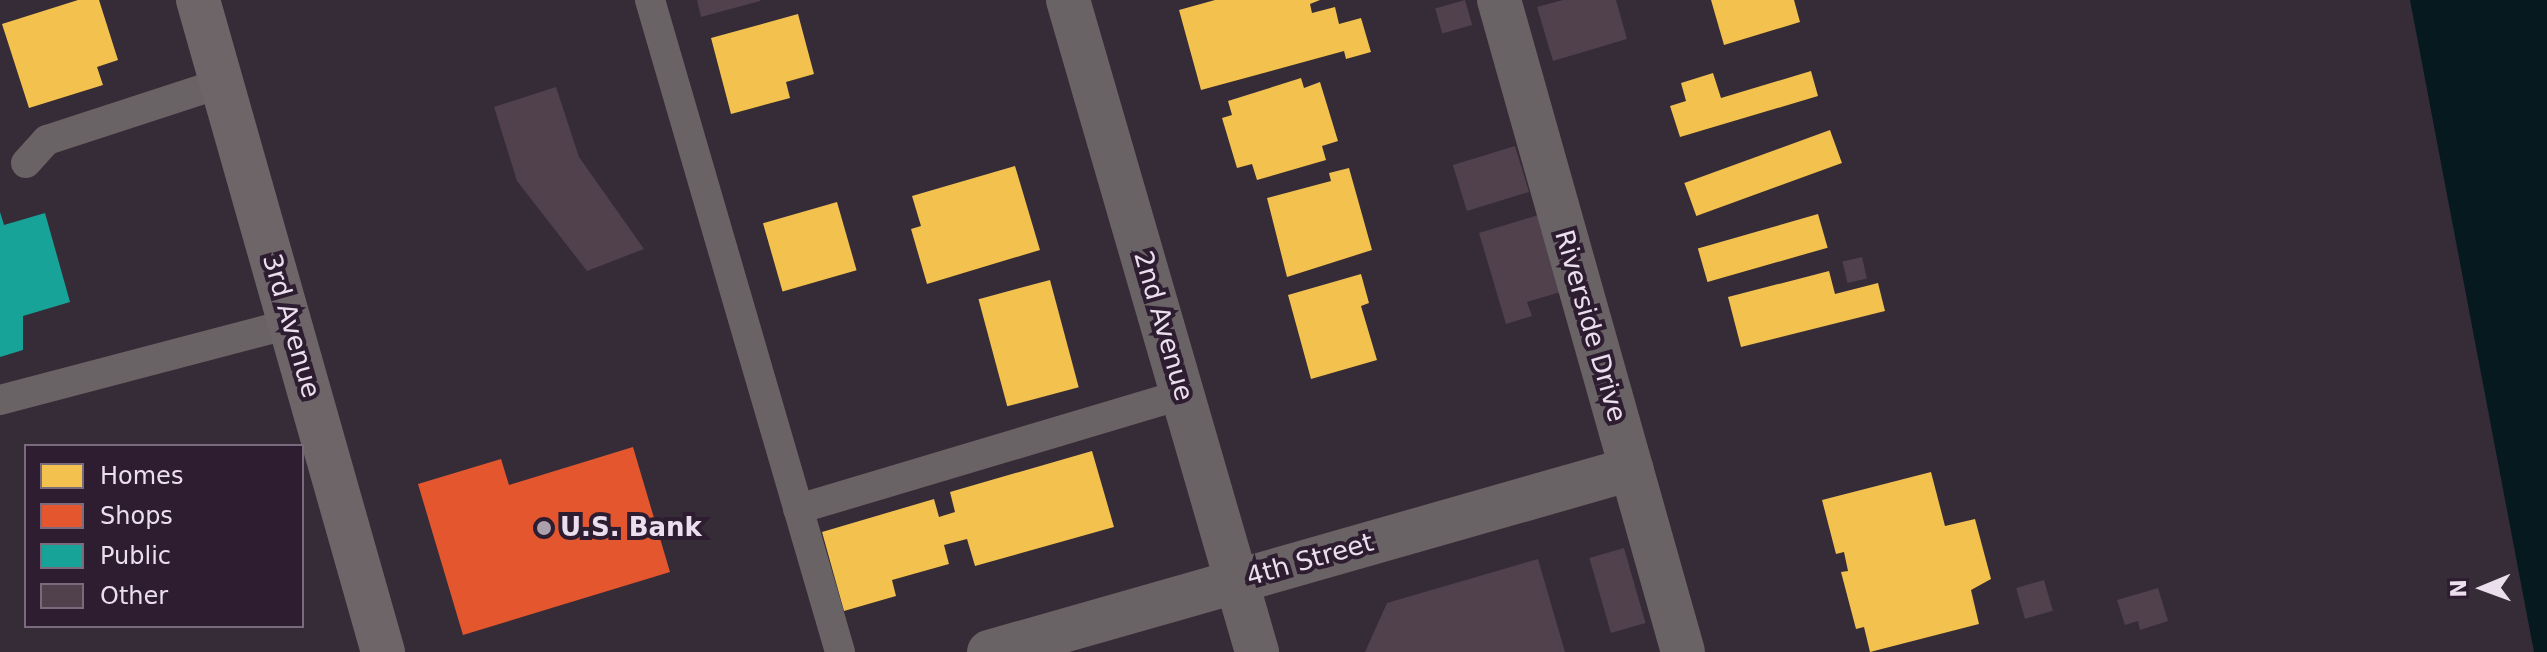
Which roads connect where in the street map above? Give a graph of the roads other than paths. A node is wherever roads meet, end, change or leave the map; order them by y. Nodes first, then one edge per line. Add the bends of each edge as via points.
1 (198, 0) edge
2 (650, 0) edge
3 (1068, 0) edge
4 (1499, 0) edge
5 (221, 83) junction
6 (26, 163) dead end
7 (290, 324) junction
8 (1183, 394) junction
9 (0, 400) edge
10 (1631, 469) junction
11 (798, 509) junction
12 (1237, 581) junction
13 (383, 652) edge
14 (840, 652) edge
15 (989, 652) edge
16 (1257, 652) edge
17 (1683, 652) edge

1 - 5 street, 3rd Avenue
2 - 11 lane
3 - 8 street, 2nd Avenue
4 - 10 street, Riverside Drive
5 - 6 lane via 47,140
5 - 7 street, 3rd Avenue
7 - 9 lane
7 - 13 street, 3rd Avenue
8 - 11 lane
8 - 12 street, 2nd Avenue
10 - 12 street, 4th Street
10 - 17 street, Riverside Drive
11 - 14 lane
12 - 15 street, 4th Street
12 - 16 street, 2nd Avenue

